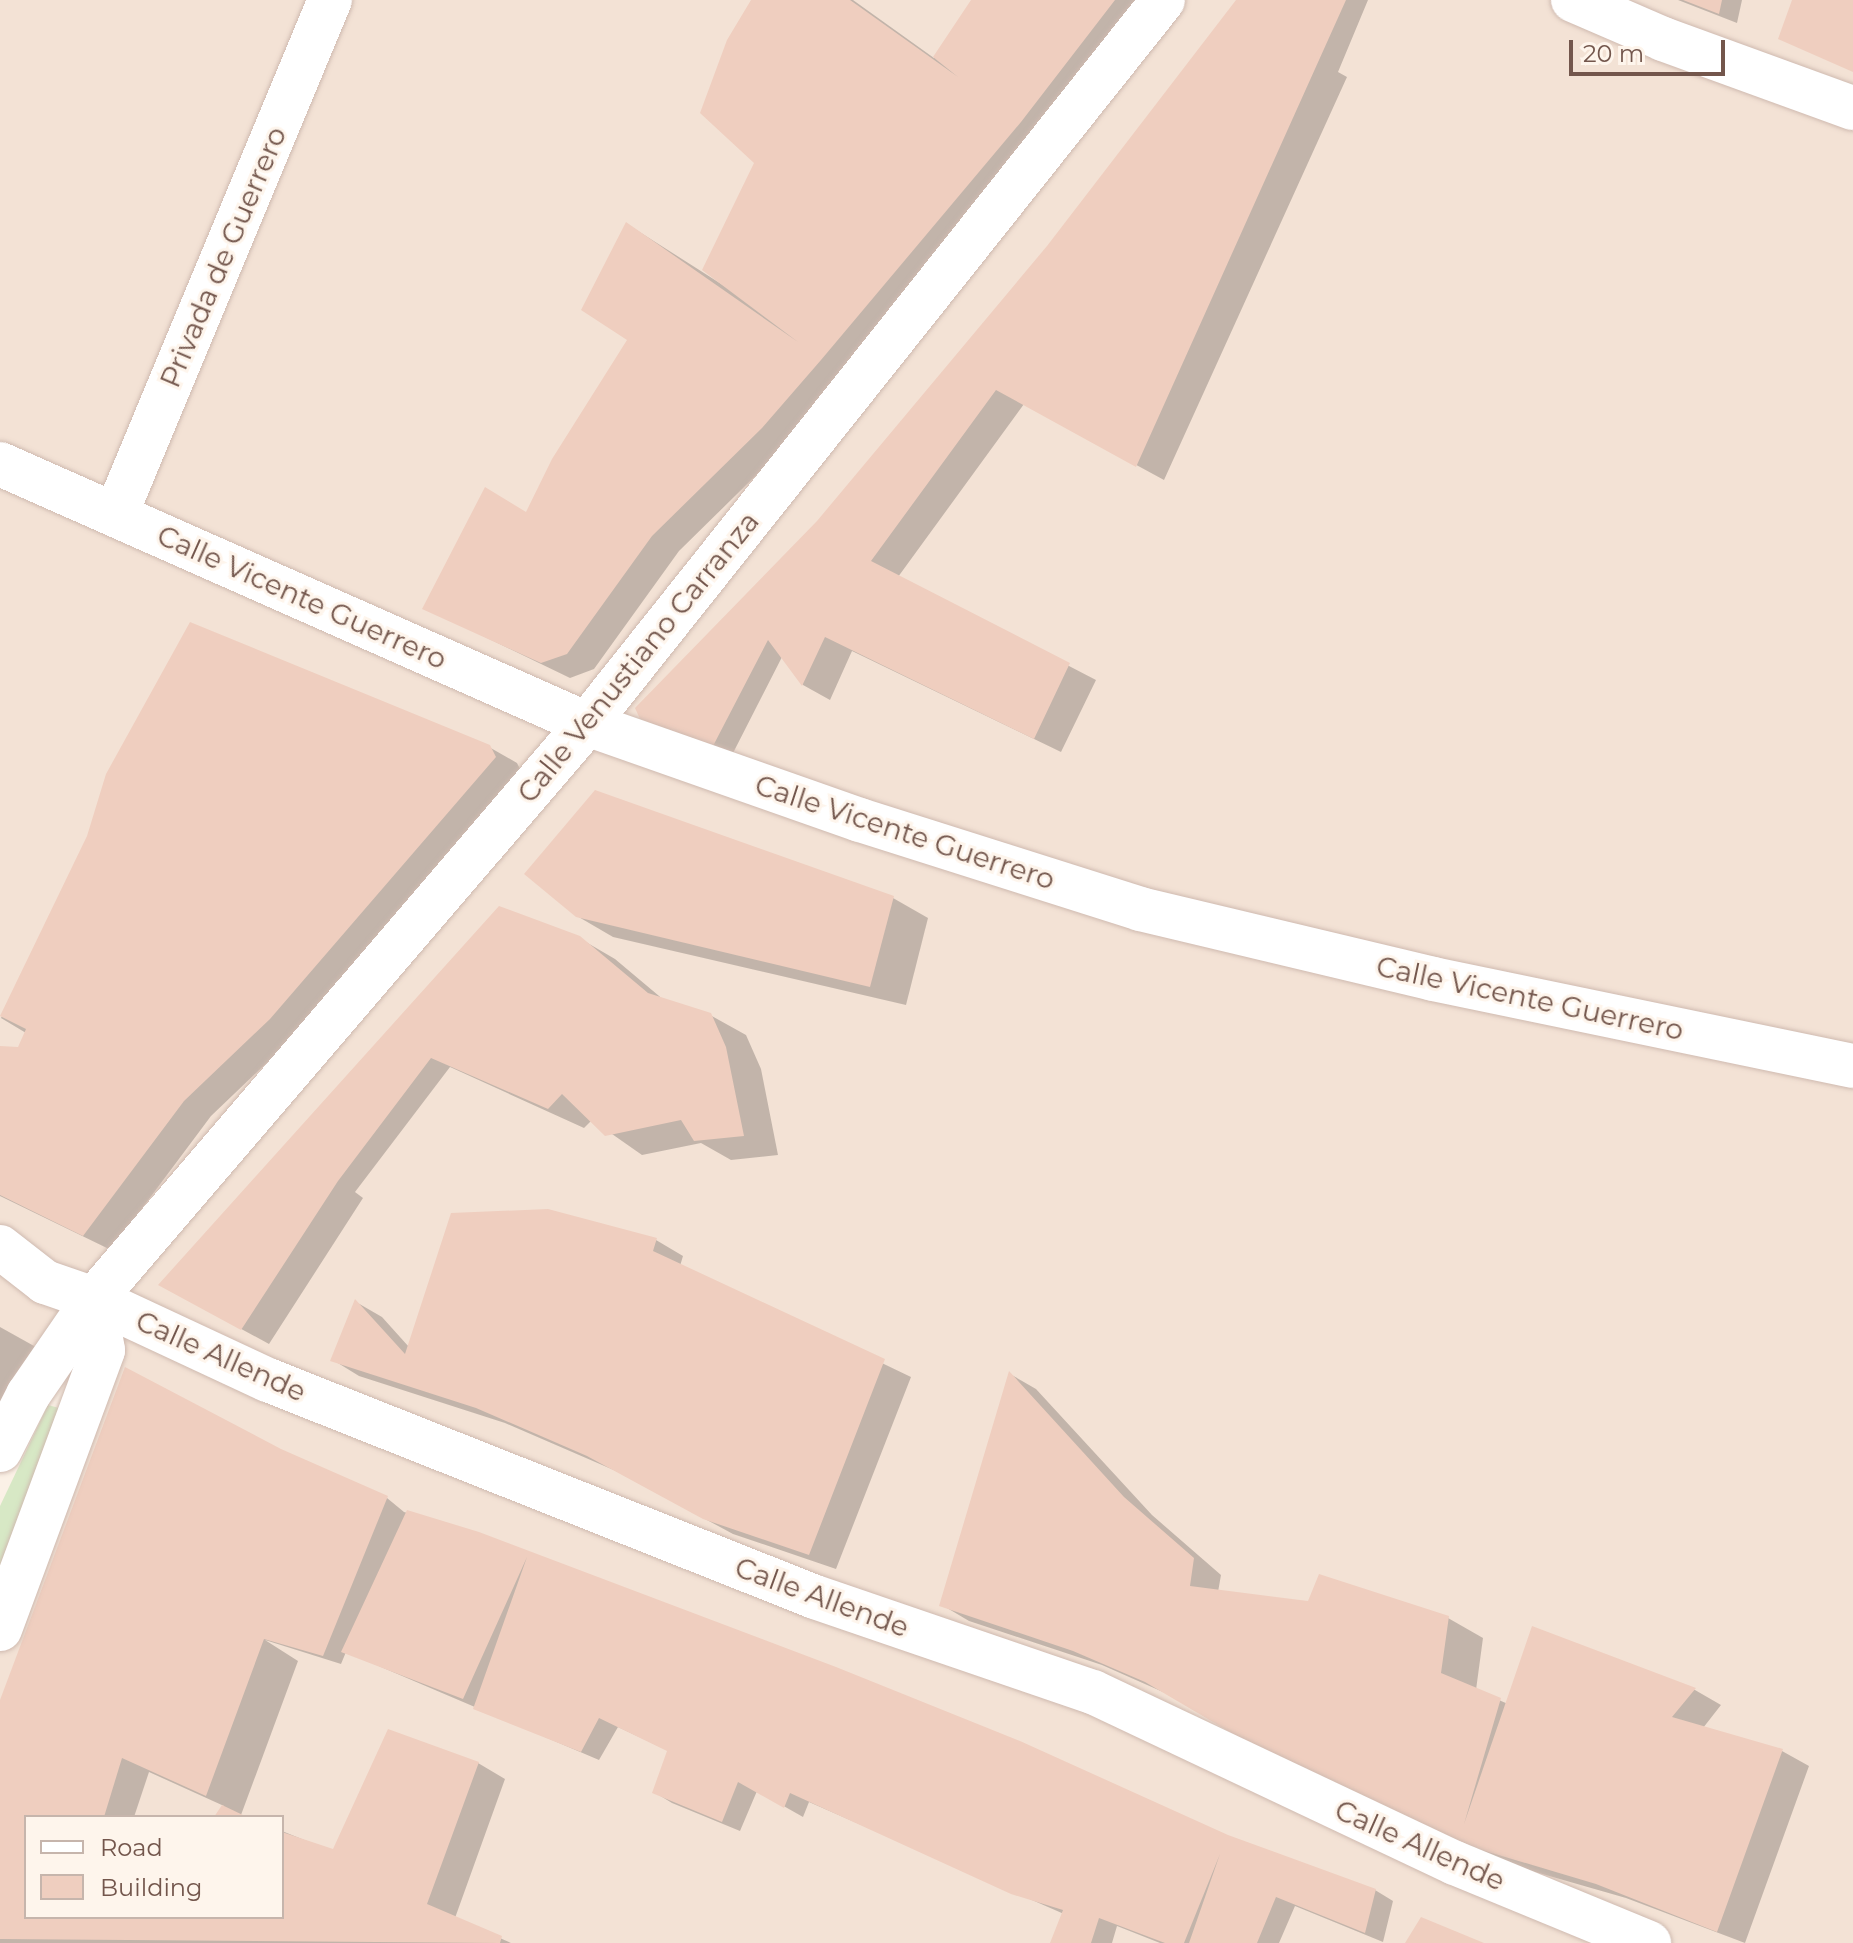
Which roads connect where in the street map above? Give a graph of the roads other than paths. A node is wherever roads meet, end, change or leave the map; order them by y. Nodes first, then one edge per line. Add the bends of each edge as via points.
1 (330, 0) edge
2 (1163, 0) edge
3 (1573, 0) edge
4 (1853, 108) edge
5 (0, 464) edge
6 (116, 514) junction
7 (587, 724) junction
8 (1853, 1066) edge
9 (0, 1247) edge
10 (94, 1299) junction
11 (0, 1450) edge
12 (1, 1625) edge
13 (1649, 1943) edge

1 - 6 street, Privada de Guerrero
2 - 7 street, Calle Venustiano Carranza
3 - 4 street
5 - 6 street, Calle Vicente Guerrero
6 - 7 street, Calle Vicente Guerrero
7 - 8 street, Calle Vicente Guerrero via 860,820 1140,909 1433,979
7 - 10 street, Calle Venustiano Carranza
9 - 10 street, Calle Allende via 45,1282
10 - 11 street, Calle Venustiano Carranza via 28,1395
10 - 12 street via 103,1350
10 - 13 street, Calle Allende via 268,1380 785,1585 1093,1692 1455,1863

